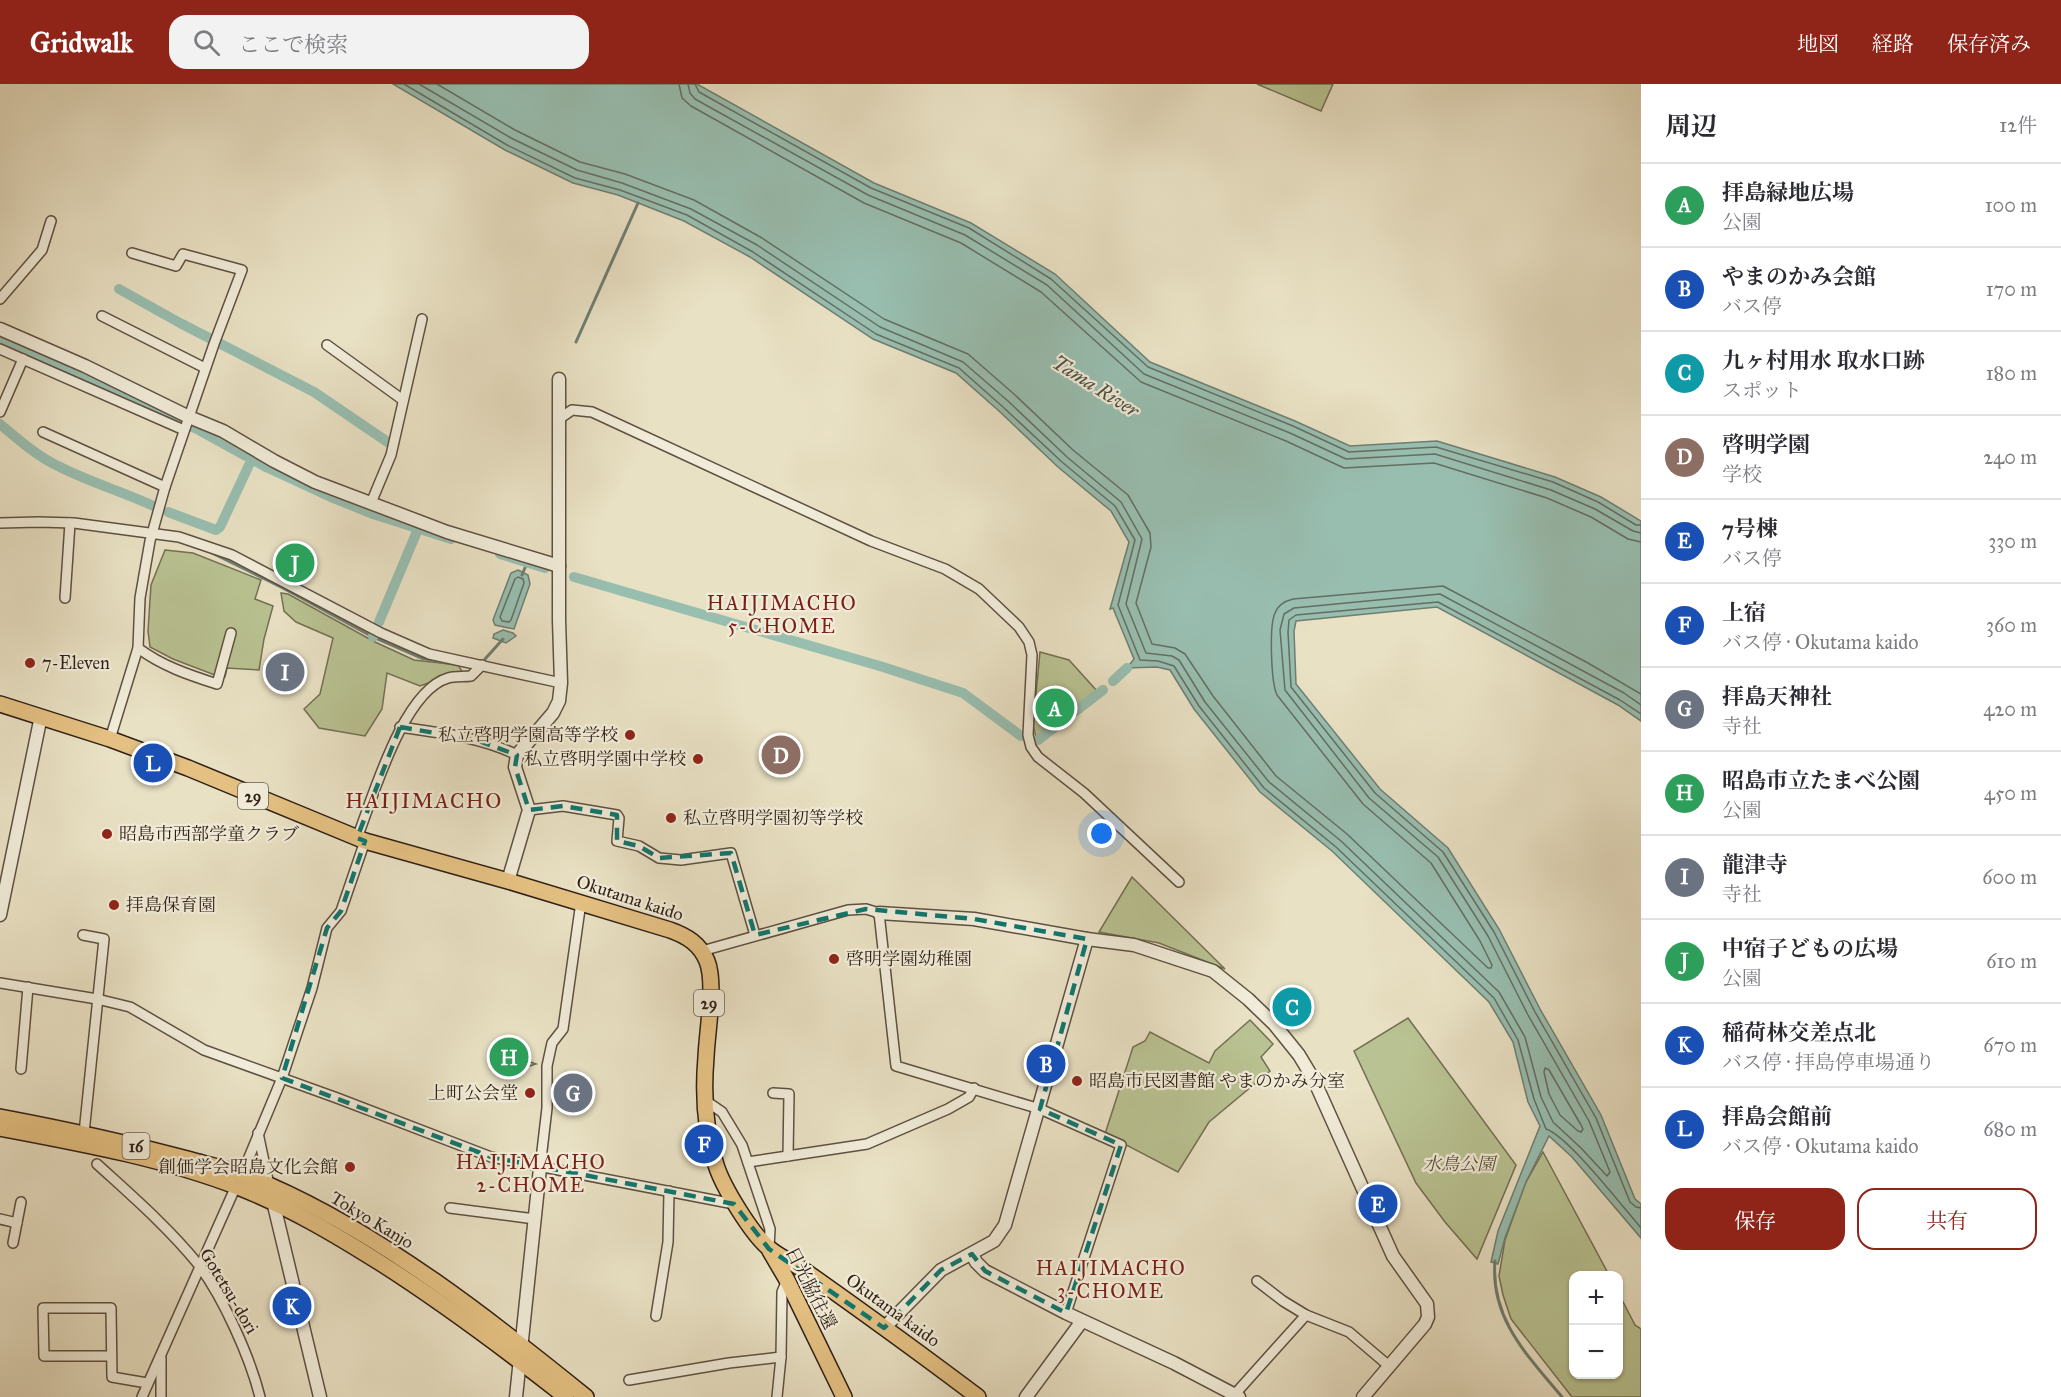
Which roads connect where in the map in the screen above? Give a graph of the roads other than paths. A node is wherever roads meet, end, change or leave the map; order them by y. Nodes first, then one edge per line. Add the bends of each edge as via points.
1 (51, 221) dead end
2 (132, 253) dead end
3 (0, 299) edge
4 (102, 316) dead end
5 (422, 319) dead end
6 (0, 329) edge
7 (327, 345) dead end
8 (0, 349) edge
9 (23, 359) junction
10 (205, 368) junction
11 (559, 379) dead end
12 (404, 400) junction
13 (0, 412) edge
14 (189, 418) junction
15 (559, 419) junction
16 (184, 430) junction
17 (43, 432) dead end
18 (165, 487) junction
19 (371, 503) junction
20 (0, 523) edge
21 (70, 523) junction
22 (152, 537) junction
23 (559, 566) junction
24 (65, 598) dead end
25 (231, 633) dead end
26 (138, 648) junction
27 (482, 665) junction
28 (561, 683) junction
29 (0, 704) edge
30 (41, 716) junction
31 (400, 727) junction
32 (110, 739) junction
33 (517, 755) junction
34 (529, 810) junction
35 (361, 839) junction
36 (508, 881) junction
37 (1179, 882) dead end
38 (581, 902) junction
39 (879, 913) junction
40 (0, 915) edge
41 (83, 935) dead end
42 (755, 935) junction
43 (1087, 939) junction
44 (702, 951) junction
45 (0, 983) edge
46 (28, 987) junction
47 (97, 999) junction
48 (21, 1068) dead end
49 (282, 1078) junction
50 (974, 1088) junction
51 (773, 1093) dead end
52 (706, 1101) junction
53 (1040, 1109) junction
54 (0, 1117) edge
55 (0, 1128) edge
56 (84, 1133) junction
57 (258, 1133) junction
58 (788, 1156) junction
59 (748, 1162) junction
60 (97, 1164) dead end
61 (540, 1168) junction
62 (239, 1180) junction
63 (269, 1185) junction
64 (669, 1191) junction
65 (273, 1201) junction
66 (21, 1202) dead end
67 (142, 1204) junction
68 (734, 1204) junction
69 (450, 1208) dead end
70 (133, 1210) dead end
71 (0, 1219) edge
72 (535, 1219) junction
73 (17, 1223) junction
74 (13, 1243) dead end
75 (769, 1249) junction
76 (972, 1254) junction
77 (199, 1266) junction
78 (787, 1280) junction
79 (1257, 1281) dead end
80 (1066, 1313) junction
81 (1306, 1315) junction
82 (656, 1316) dead end
83 (1082, 1321) junction
84 (884, 1328) junction
85 (522, 1345) junction
86 (111, 1356) junction
87 (161, 1356) junction
88 (781, 1358) junction
89 (520, 1361) junction
90 (1389, 1366) junction
91 (629, 1380) dead end
92 (147, 1383) junction
93 (1237, 1396) edge
94 (142, 1397) edge
95 (160, 1397) edge
96 (260, 1397) edge
97 (320, 1397) edge
98 (516, 1397) edge
99 (566, 1397) edge
100 (586, 1397) edge
101 (777, 1397) edge
102 (844, 1397) edge
103 (978, 1397) edge
104 (1026, 1397) edge
105 (1363, 1397) edge

1 - 3 street via 42,250
2 - 10 street via 176,266 183,254 242,270
4 - 10 street
5 - 12 street
6 - 14 street
7 - 12 street
8 - 9 street
9 - 13 street
9 - 16 street
10 - 14 street
11 - 15 street
12 - 19 street via 391,455
14 - 16 street
14 - 19 street via 223,431 315,482
15 - 23 street
15 - 37 street via 572,410 592,412 872,541 945,569 979,589 1019,627 1029,642 1030,747
16 - 18 street
17 - 18 street
18 - 22 street
19 - 23 street via 447,532
20 - 21 street
21 - 22 street
21 - 24 street
22 - 26 street via 140,598
22 - 27 street via 179,537 232,555 381,633 429,654
23 - 28 street
25 - 26 street via 217,684 153,659
26 - 32 street
27 - 28 street
27 - 31 street via 471,676 448,678 436,685 418,701
28 - 33 street via 553,713
29 - 30 main road, Okutama kaido / 29
30 - 32 main road, Okutama kaido / 29
30 - 40 street
31 - 33 street via 476,740
31 - 35 street
32 - 35 main road, Okutama kaido / 29
33 - 34 street via 515,767
34 - 36 street
34 - 42 street via 563,806 617,815 617,841 639,846 659,858 681,860 730,853
35 - 36 main road, Okutama kaido / 29
35 - 49 street via 341,911 327,928
36 - 38 main road, Okutama kaido / 29
38 - 44 main road, Okutama kaido / 29 via 683,935
38 - 61 street via 563,1029 552,1043 547,1066
39 - 42 street via 848,910
39 - 43 street via 974,919
39 - 50 street via 896,1066
41 - 47 street via 104,939
42 - 44 street
43 - 53 street
43 - 90 street via 1134,945 1213,970 1274,1024 1299,1055 1393,1256 1428,1306 1425,1324
44 - 52 main road, Okutama kaido / 29 via 710,978
45 - 46 street
46 - 47 street
46 - 48 street
47 - 49 street via 130,1006 204,1050
47 - 56 street
49 - 57 street
49 - 61 street via 491,1157
50 - 53 street
50 - 58 street via 969,1097 948,1109 867,1144
51 - 58 street via 789,1094
52 - 59 street, 日光脇往還 via 722,1112
52 - 68 main road, Okutama kaido / 29 via 716,1166
53 - 76 street via 1005,1225 994,1241
53 - 80 street via 1121,1144
54 - 56 main road, Tokyo Kanjo / 16
55 - 62 main road, Tokyo Kanjo / 16
56 - 62 main road, Tokyo Kanjo / 16
57 - 62 street
57 - 63 street
58 - 59 street
59 - 75 street, 日光脇往還 via 770,1229
60 - 67 street, Gotetsu-dori
61 - 64 street
61 - 72 street
62 - 63 main road, Tokyo Kanjo / 16
62 - 65 main road, Tokyo Kanjo / 16
62 - 77 street
63 - 65 street
63 - 85 main road, Tokyo Kanjo / 16 via 348,1226 443,1287
64 - 68 street
64 - 82 street via 668,1242
65 - 89 main road, Tokyo Kanjo / 16 via 424,1291
65 - 97 street
66 - 73 street
67 - 70 street
67 - 77 street, Gotetsu-dori
68 - 75 main road, Okutama kaido / 29
69 - 72 street
71 - 73 street
72 - 85 street
73 - 74 street
75 - 78 main road, 日光脇往還 / 29
75 - 84 main road, Okutama kaido / 29
76 - 80 street via 985,1271
76 - 84 street via 941,1270
77 - 87 street
77 - 96 street, Gotetsu-dori via 232,1323
78 - 88 street via 782,1292
78 - 102 main road, 日光脇往還 / 29
79 - 81 street
80 - 83 street
81 - 90 street via 1349,1332
81 - 93 street
83 - 93 street
83 - 104 street
84 - 103 main road, Okutama kaido / 29
85 - 89 street
85 - 100 main road, Tokyo Kanjo / 16
86 - 86 street via 111,1308 43,1308 44,1356
86 - 92 street via 112,1377
87 - 92 street
87 - 95 street
88 - 91 street
88 - 101 street
89 - 98 street
89 - 99 main road, Tokyo Kanjo / 16
90 - 105 street
92 - 94 street

